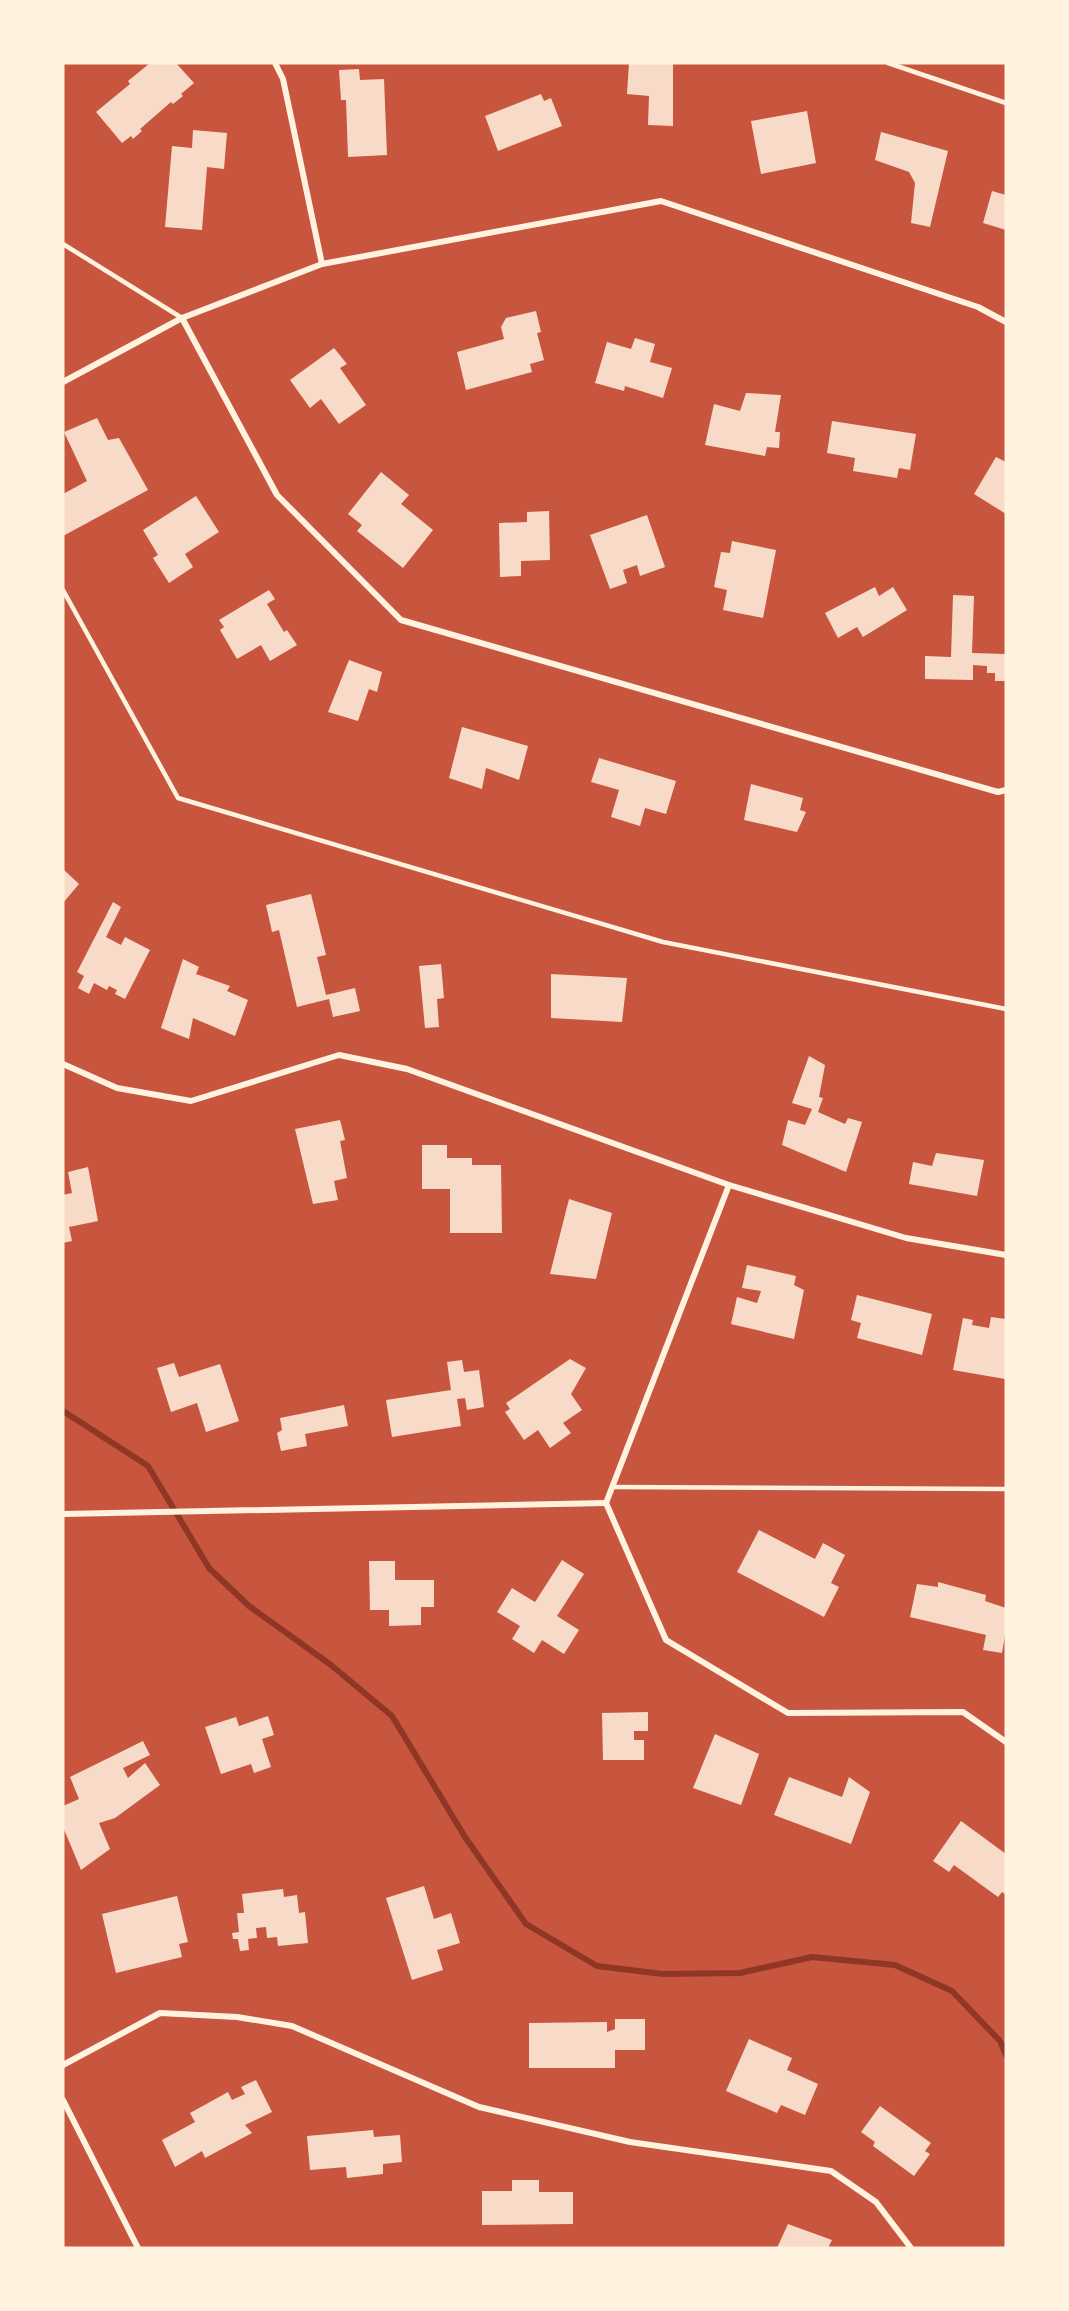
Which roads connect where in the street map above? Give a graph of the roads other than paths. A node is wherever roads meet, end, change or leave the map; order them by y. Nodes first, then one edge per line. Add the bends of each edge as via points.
1 (275, 63) edge
2 (888, 63) edge
3 (1006, 103) edge
4 (63, 244) edge
5 (322, 264) junction
6 (182, 318) junction
7 (1006, 322) edge
8 (63, 382) edge
9 (63, 590) edge
10 (1006, 790) edge
11 (1006, 1009) edge
12 (63, 1064) edge
13 (729, 1185) junction
14 (1006, 1255) edge
15 (612, 1487) junction
16 (1006, 1489) edge
17 (606, 1503) junction
18 (63, 1514) edge
19 (1006, 1742) edge
20 (63, 2065) edge
21 (63, 2100) edge
22 (138, 2248) edge
23 (912, 2248) edge

1 - 5 street via 283,79
2 - 3 lane
4 - 6 lane
5 - 6 street
5 - 7 street via 661,201 978,307
6 - 8 street
6 - 10 street via 277,495 400,620 998,792
9 - 11 lane via 178,798 663,942
12 - 13 street via 117,1088 191,1101 339,1055 407,1069
13 - 14 street via 906,1238
13 - 15 street
15 - 16 lane
15 - 17 street
17 - 18 street
17 - 19 street via 666,1640 788,1713 963,1712
20 - 23 street via 160,2013 237,2017 292,2026 479,2107 630,2142 831,2171 876,2202
21 - 22 street

